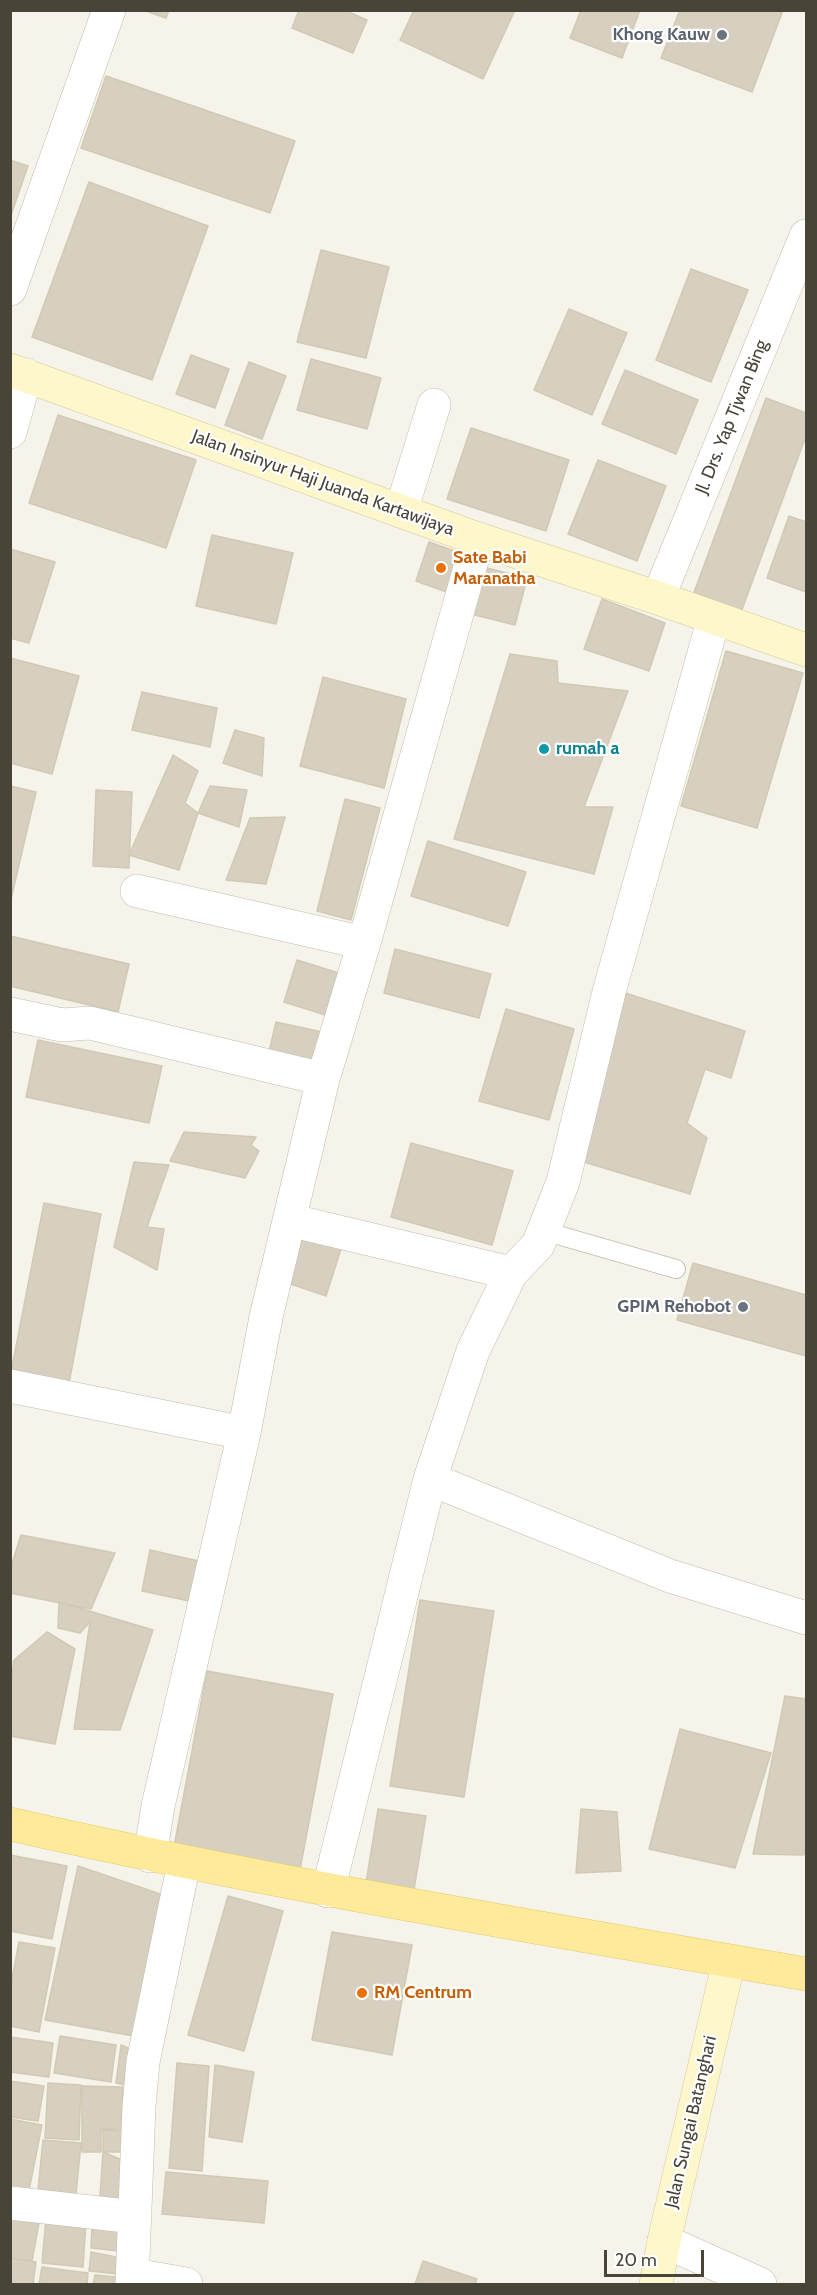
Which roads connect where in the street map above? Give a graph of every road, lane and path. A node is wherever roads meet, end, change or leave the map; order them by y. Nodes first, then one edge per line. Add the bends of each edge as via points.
1 (110, 10) edge
2 (807, 236) edge
3 (10, 289) edge
4 (18, 373) edge
5 (434, 405) dead end
6 (10, 432) edge
7 (401, 511) junction
8 (478, 539) junction
9 (658, 598) junction
10 (714, 618) junction
11 (807, 650) edge
12 (137, 891) dead end
13 (364, 943) junction
14 (10, 1014) edge
15 (323, 1079) junction
16 (289, 1220) junction
17 (544, 1231) junction
18 (676, 1269) dead end
19 (511, 1273) junction
20 (10, 1386) edge
21 (244, 1432) junction
22 (430, 1479) junction
23 (807, 1618) edge
24 (10, 1824) edge
25 (150, 1856) junction
26 (184, 1863) junction
27 (328, 1891) junction
28 (729, 1960) junction
29 (807, 1974) edge
30 (10, 2203) edge
31 (135, 2217) junction
32 (664, 2241) junction
33 (133, 2280) edge
34 (186, 2284) edge
35 (656, 2284) edge
36 (760, 2284) edge

1 - 3 street
2 - 9 street, Jl. Drs. Yap Tjwan Bing
4 - 6 street
4 - 7 main road, Jalan Insinyur Haji Juanda Kartawijaya
5 - 7 street
7 - 8 main road, Jalan Insinyur Haji Juanda Kartawijaya
8 - 9 main road, Jalan Insinyur Haji Juanda Kartawijaya
8 - 13 street
9 - 10 main road, Jalan Insinyur Haji Juanda Kartawijaya
10 - 11 main road, Jalan Insinyur Haji Juanda Kartawijaya
10 - 17 street via 609,992 562,1182
12 - 13 street
13 - 15 street
14 - 15 street via 62,1025 90,1023
15 - 16 street
16 - 19 street
16 - 21 street
17 - 18 lane
17 - 19 street via 538,1245
19 - 22 street via 473,1351
20 - 21 street
21 - 25 street via 158,1806
22 - 23 street via 670,1576
22 - 27 street
24 - 25 main road
25 - 26 main road
26 - 27 main road
26 - 31 street via 143,2062
27 - 28 main road
28 - 29 main road
28 - 32 main road, Jalan Sungai Batanghari
30 - 31 street
31 - 33 street
32 - 35 main road, Jalan Sungai Batanghari
32 - 36 street
33 - 34 street

